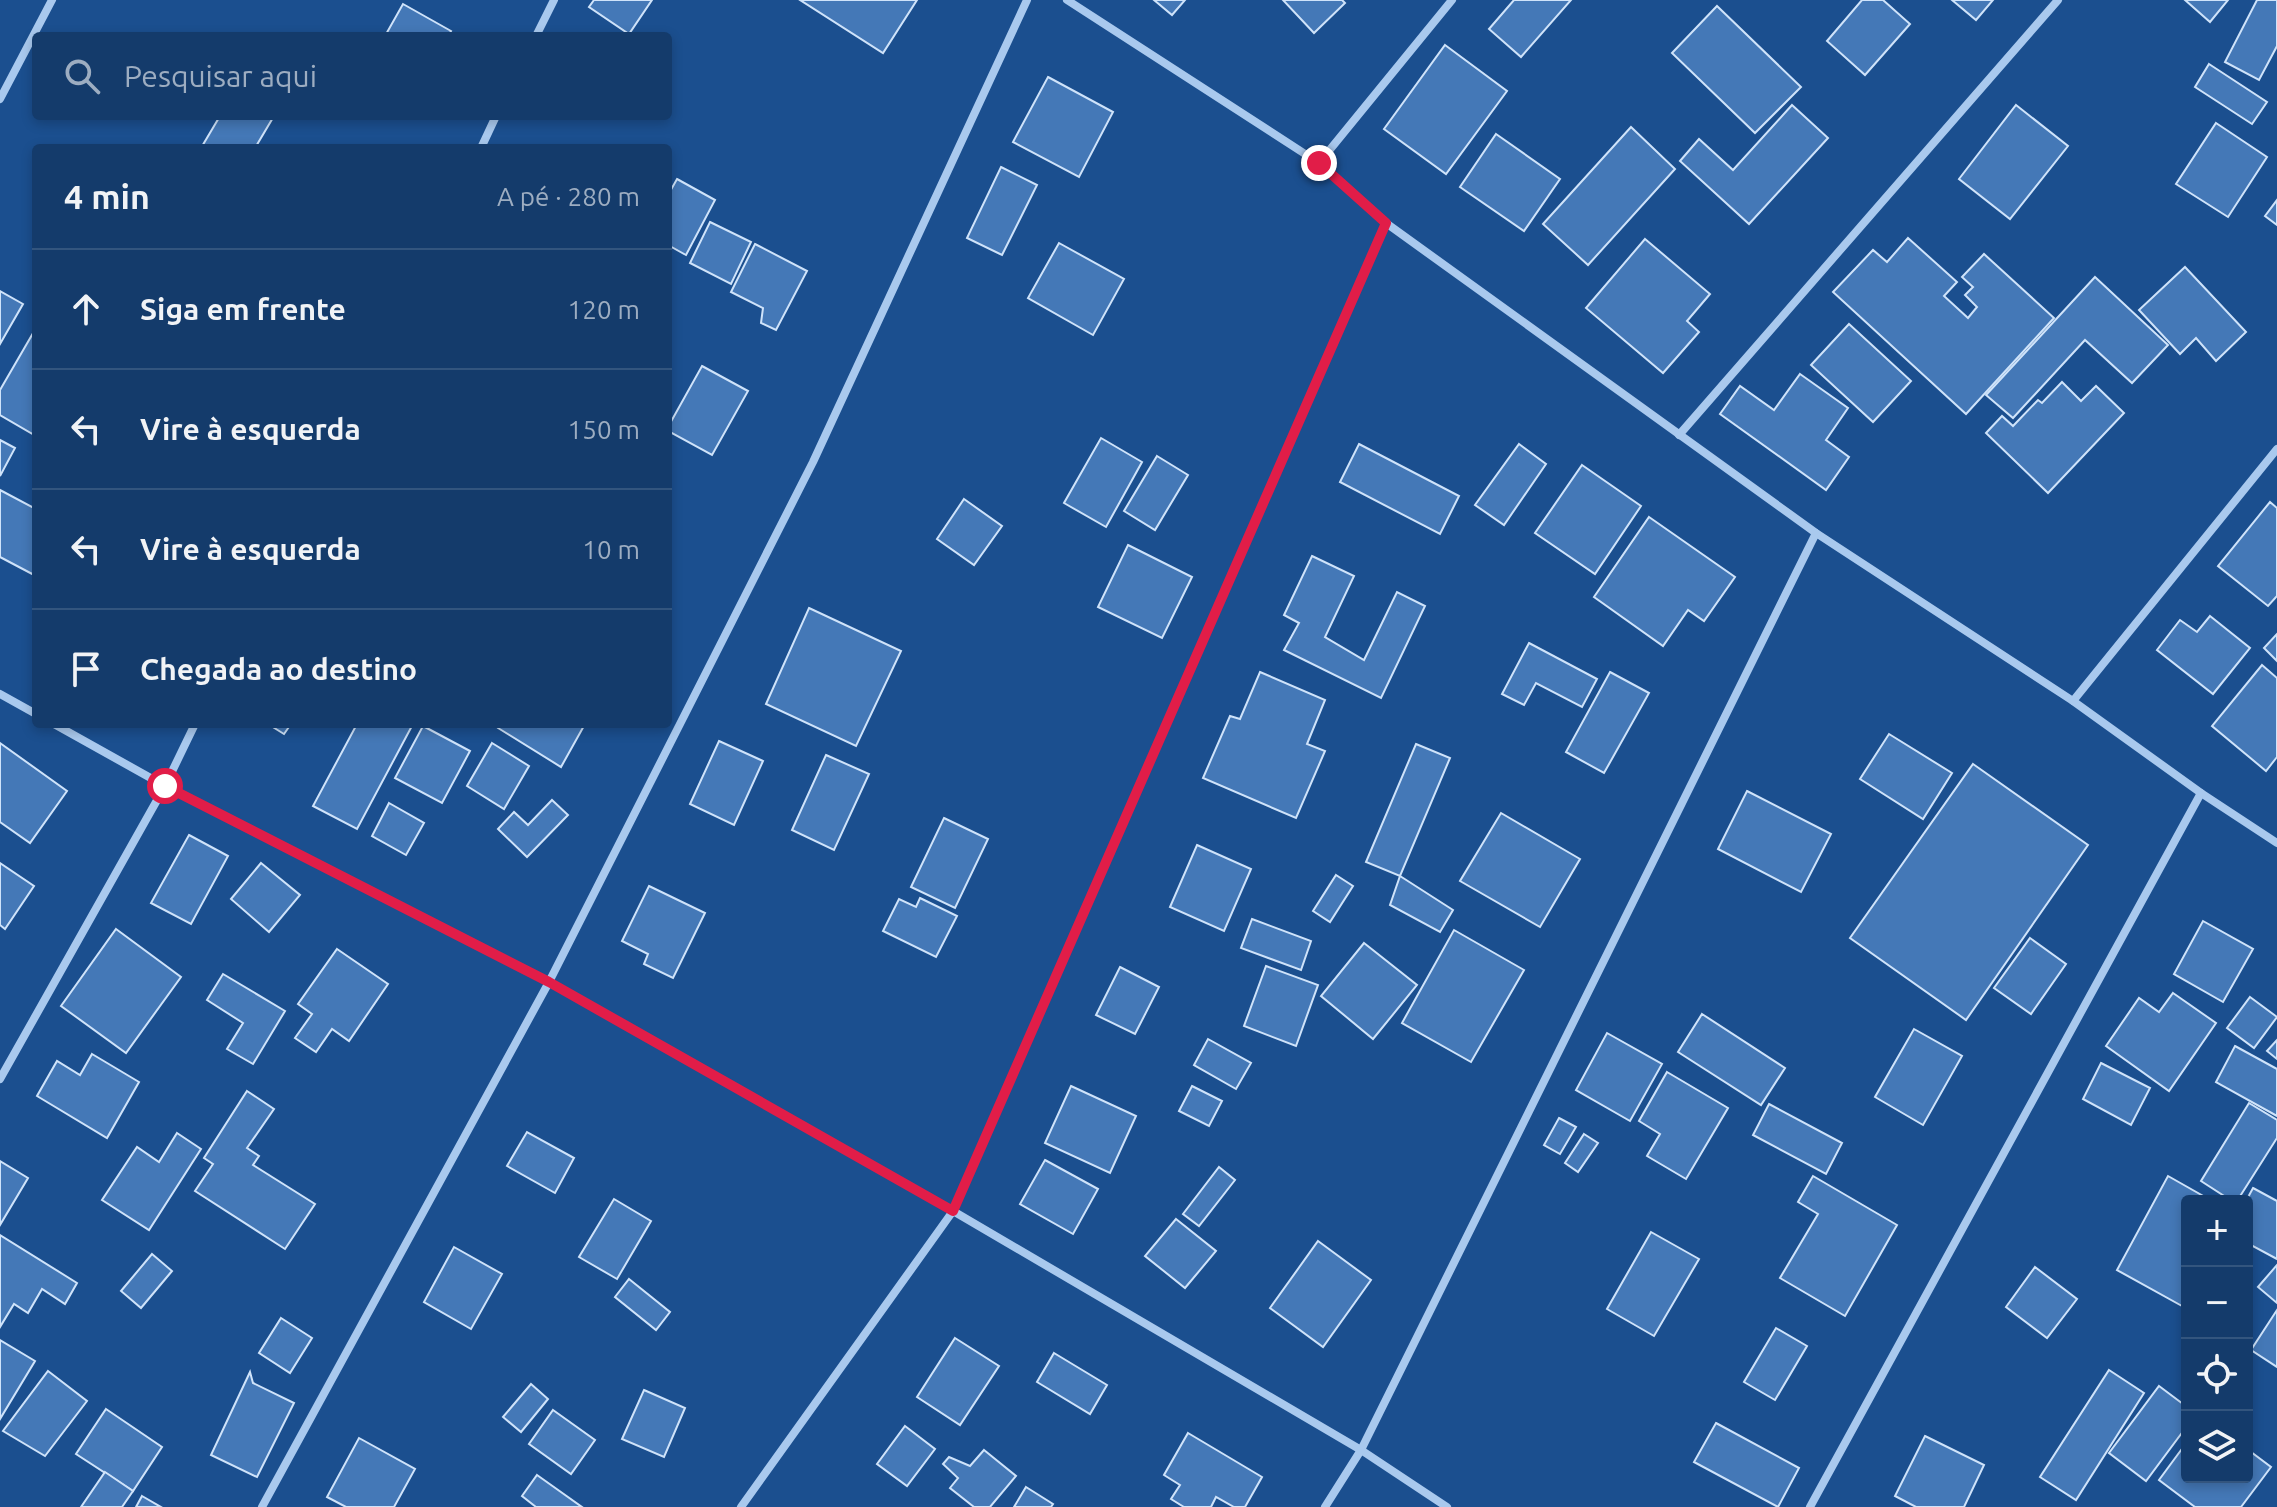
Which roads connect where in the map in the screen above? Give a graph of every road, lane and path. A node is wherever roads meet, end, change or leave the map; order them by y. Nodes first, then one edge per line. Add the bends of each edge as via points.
1 (52, 0) edge
2 (554, 0) edge
3 (1027, 0) edge
4 (1067, 0) edge
5 (1452, 0) edge
6 (2058, 0) edge
7 (35, 32) edge
8 (538, 32) edge
9 (32, 38) edge
10 (0, 99) edge
11 (494, 120) edge
12 (483, 144) edge
13 (1319, 163) junction
14 (1386, 223) junction
15 (1679, 435) junction
16 (2277, 449) edge
17 (1816, 533) junction
18 (0, 694) edge
19 (2073, 701) junction
20 (32, 712) edge
21 (61, 728) edge
22 (193, 728) edge
23 (165, 786) junction
24 (2201, 793) junction
25 (2277, 843) edge
26 (549, 982) junction
27 (0, 1079) edge
28 (953, 1211) junction
29 (1361, 1450) junction
30 (262, 1507) edge
31 (741, 1507) edge
32 (1325, 1507) edge
33 (1447, 1507) edge
34 (1810, 1507) edge

1 - 7 street
2 - 8 street
3 - 26 street via 813,462
4 - 13 street
5 - 13 street
6 - 15 street
9 - 10 street
11 - 12 street
13 - 14 street
14 - 15 street
14 - 28 street
15 - 17 street
16 - 19 street
17 - 19 street
17 - 29 street
18 - 20 street
19 - 24 street
21 - 23 street
22 - 23 street
23 - 26 street
23 - 27 street
24 - 25 street
24 - 34 street
26 - 28 street
26 - 30 street
28 - 29 street
28 - 31 street
29 - 32 street
29 - 33 street

